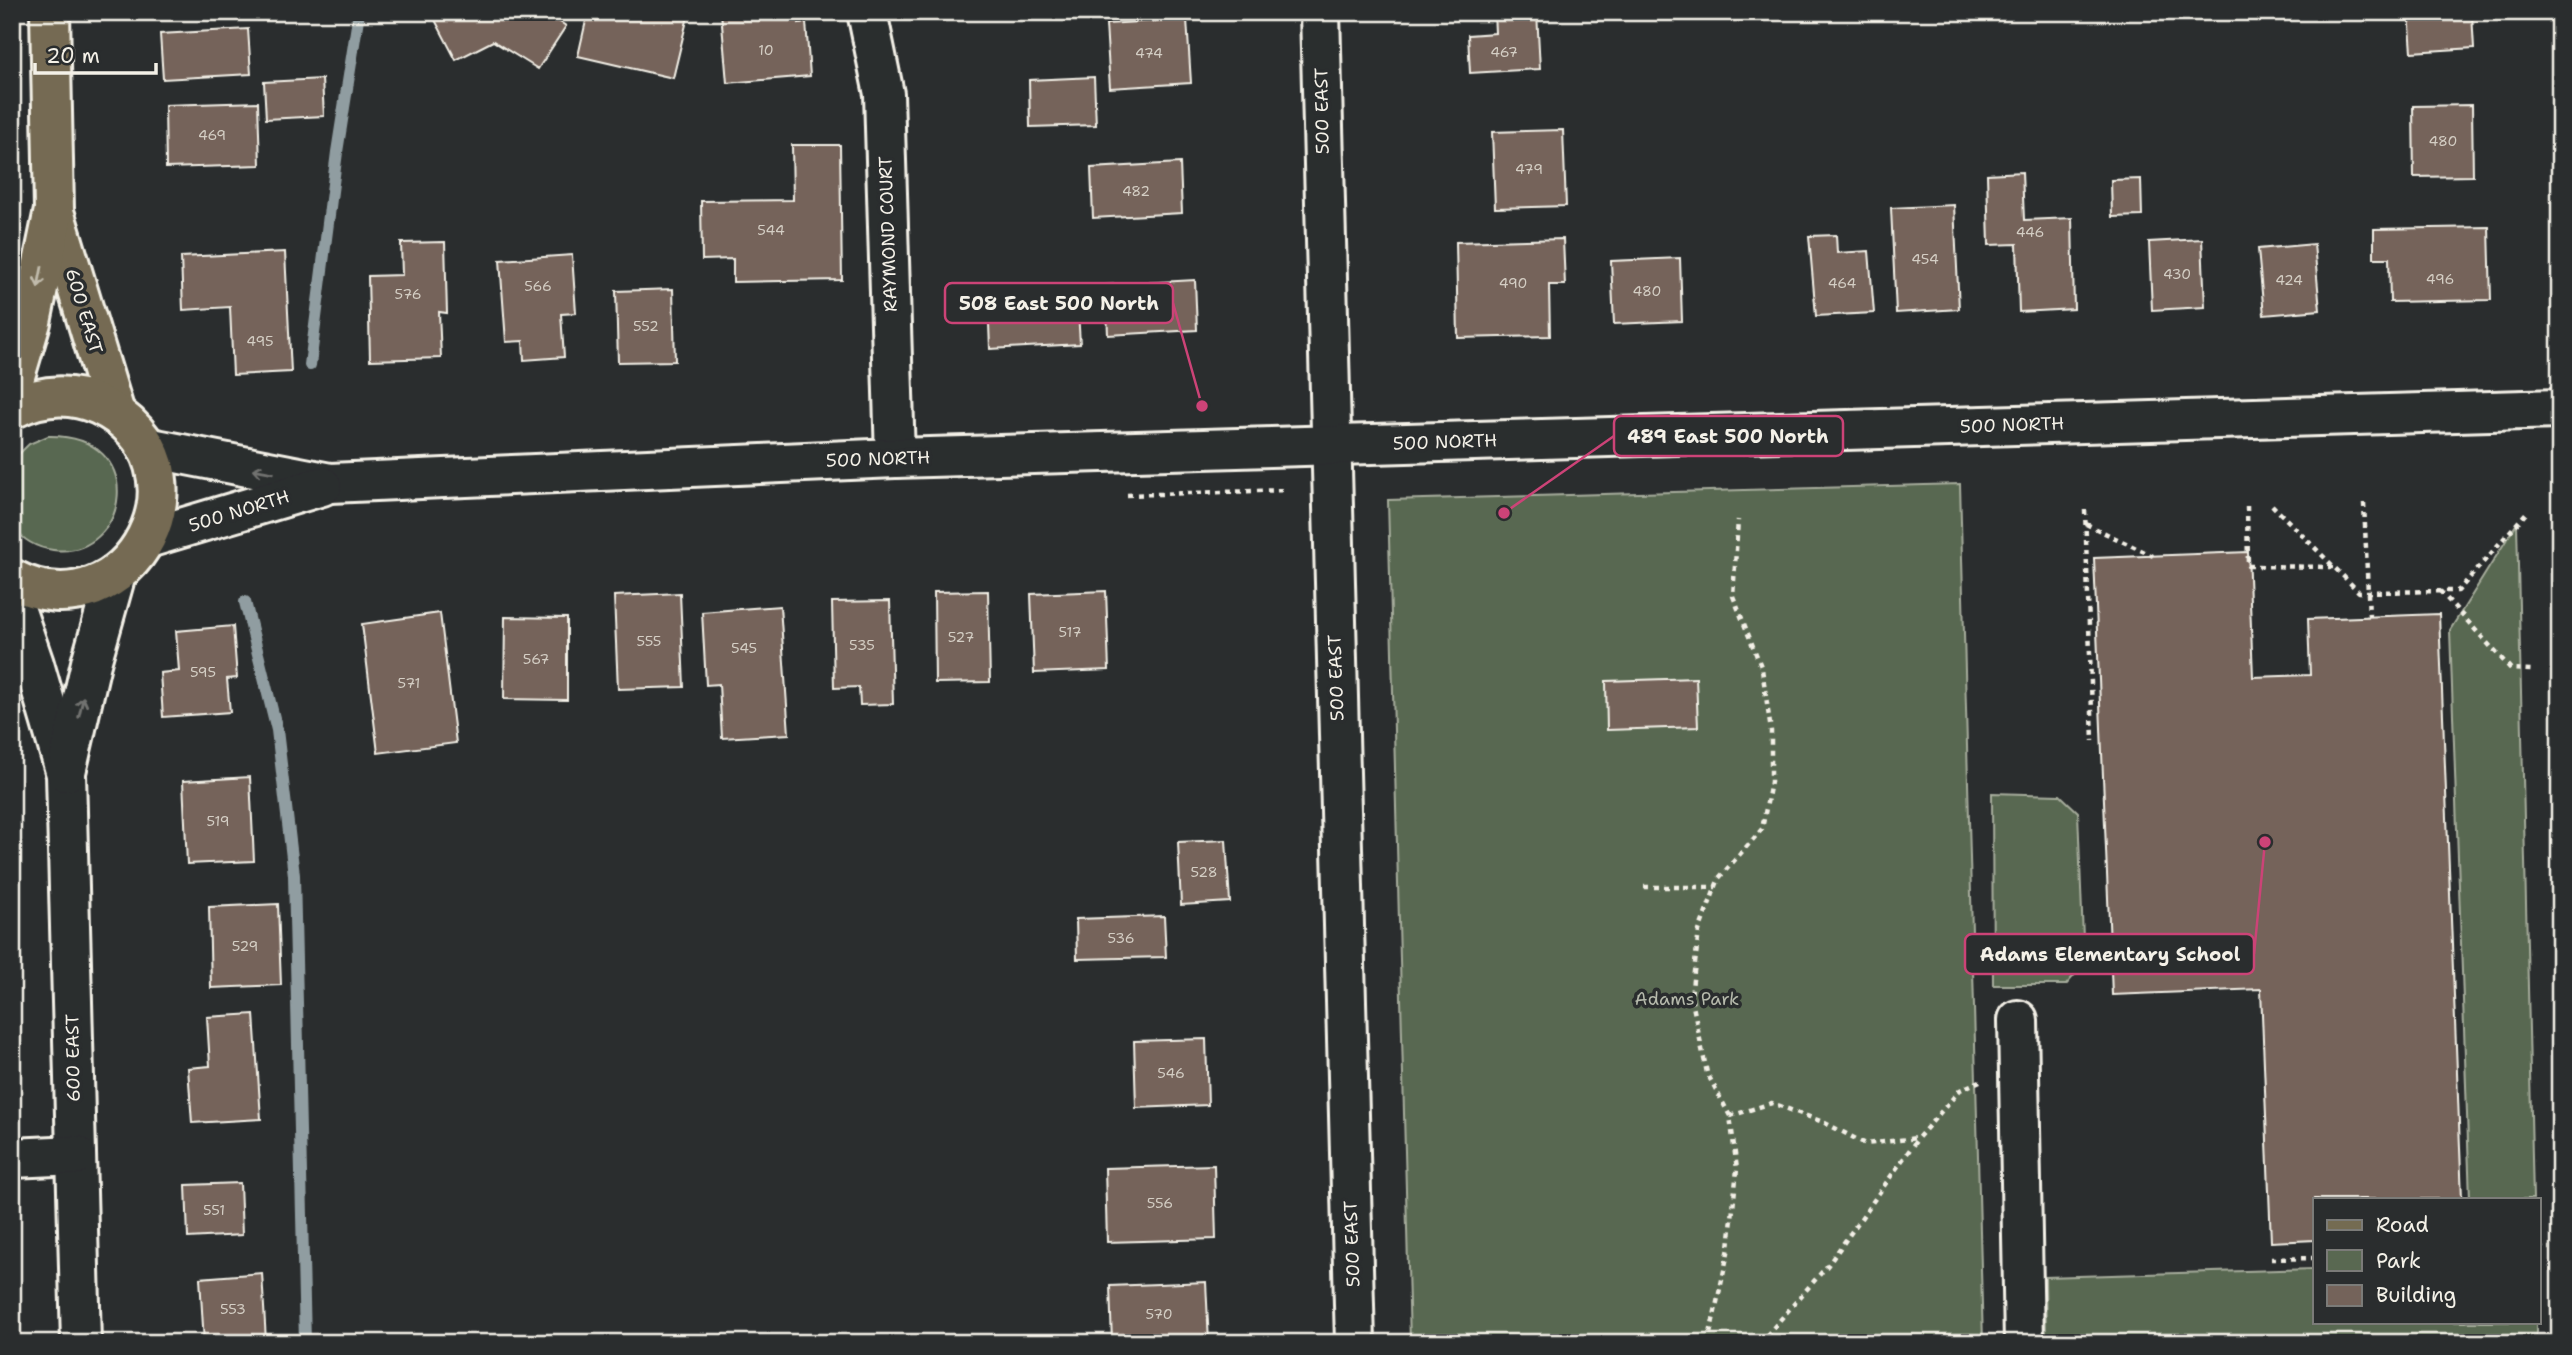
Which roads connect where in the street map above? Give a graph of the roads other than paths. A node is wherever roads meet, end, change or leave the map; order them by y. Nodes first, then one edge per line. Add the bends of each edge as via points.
1 (50, 12) edge
2 (867, 12) edge
3 (1320, 12) edge
4 (54, 210) junction
5 (12, 386) edge
6 (12, 409) edge
7 (2560, 409) edge
8 (115, 413) junction
9 (1330, 445) junction
10 (146, 447) junction
11 (895, 458) junction
12 (330, 484) junction
13 (148, 538) junction
14 (116, 574) junction
15 (12, 579) edge
16 (12, 600) edge
17 (66, 774) junction
18 (2018, 1020) dead end
19 (76, 1155) junction
20 (12, 1158) edge
21 (81, 1343) edge
22 (1355, 1343) edge
23 (2024, 1343) edge

1 - 4 main road, 600 EAST
2 - 11 street, RAYMOND COURT via 884,94
3 - 9 street, 500 EAST
4 -> 5 main road, 600 EAST via 31,322
4 - 8 main road, 600 EAST
6 - 8 main road via 48,396 82,397
7 - 9 street, 500 NORTH
8 - 10 main road
9 - 11 street, 500 NORTH
9 - 22 street, 500 EAST
12 -> 10 street, 500 NORTH
10 - 13 main road via 155,468 158,503
11 - 12 street, 500 NORTH
12 - 13 street, 500 NORTH
13 - 14 main road
14 - 15 main road via 86,588 48,592
17 -> 14 street, 600 EAST
16 - 17 street, 600 EAST
17 - 19 street, 600 EAST
18 - 23 street
19 - 20 street
19 - 21 street, 600 EAST

